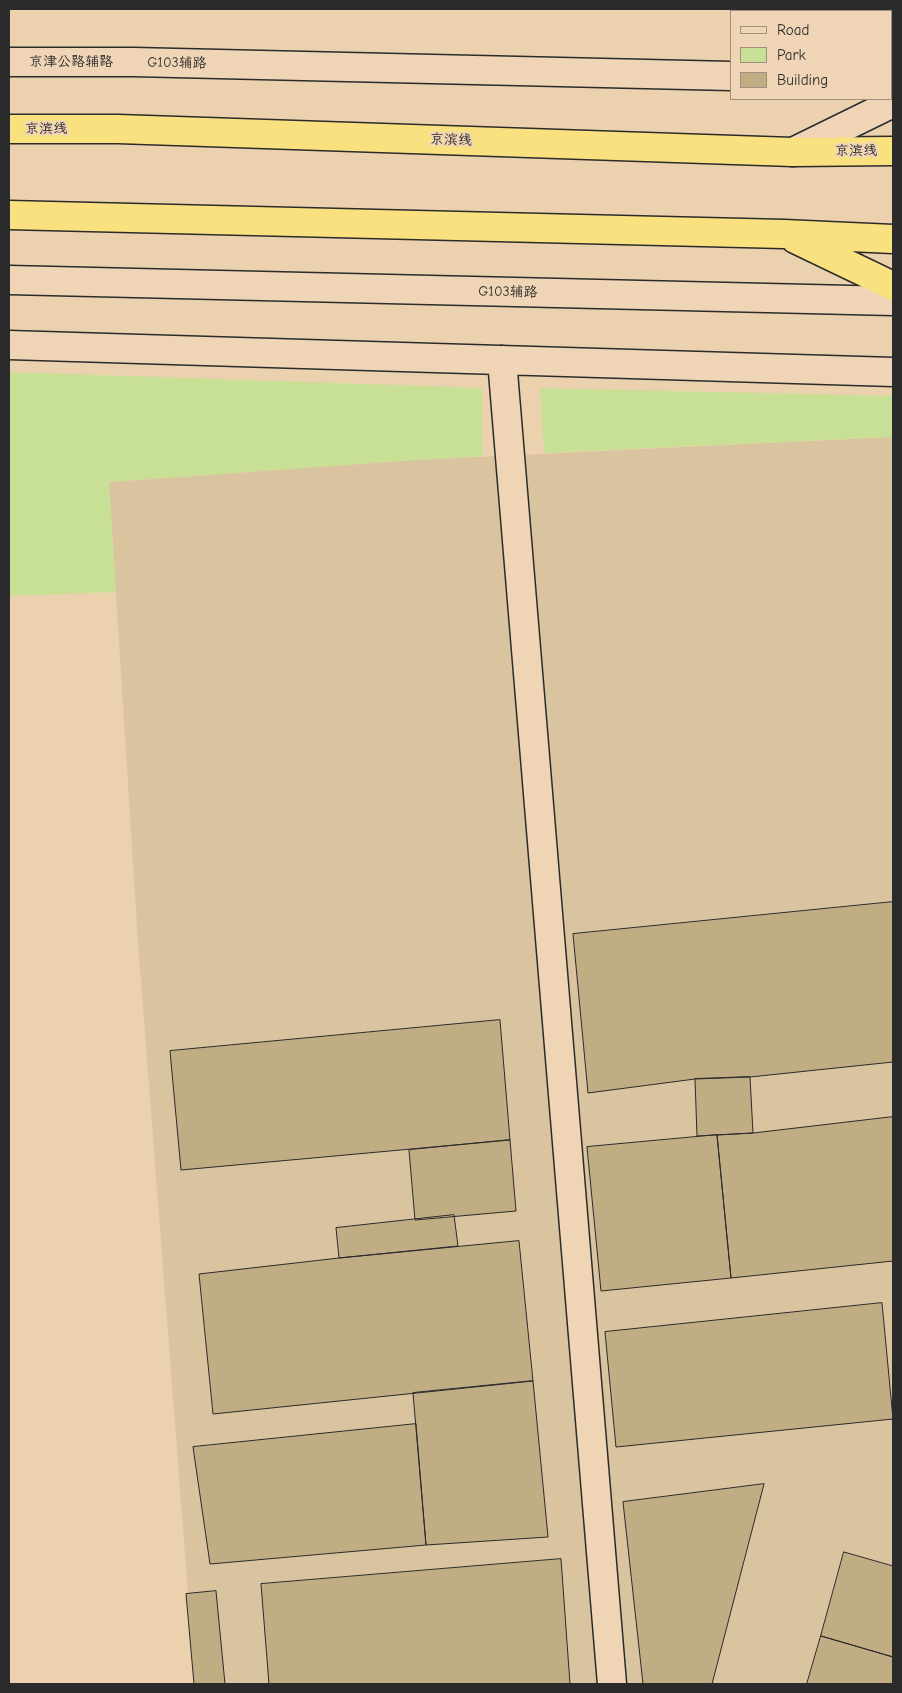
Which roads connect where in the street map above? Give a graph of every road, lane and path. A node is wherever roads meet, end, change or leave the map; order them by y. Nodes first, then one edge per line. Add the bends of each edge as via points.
1 (9, 62) edge
2 (133, 62) joint
3 (730, 76) edge
4 (893, 104) edge
5 (9, 129) edge
6 (893, 151) edge
7 (793, 152) junction
8 (9, 215) edge
9 (784, 234) junction
10 (893, 239) edge
11 (9, 280) edge
12 (893, 286) edge
13 (893, 301) edge
14 (9, 345) edge
15 (502, 360) junction
16 (893, 372) edge
17 (612, 1684) edge

1 - 2 street, 京津公路辅路
2 - 3 street, G103辅路
4 - 7 street
5 - 7 highway, 京滨线 via 118,129
6 - 7 highway, 京滨线
8 - 9 highway
9 - 10 highway
9 - 12 highway
11 - 13 street, G103辅路
14 - 15 street
15 - 16 street
15 - 17 street

